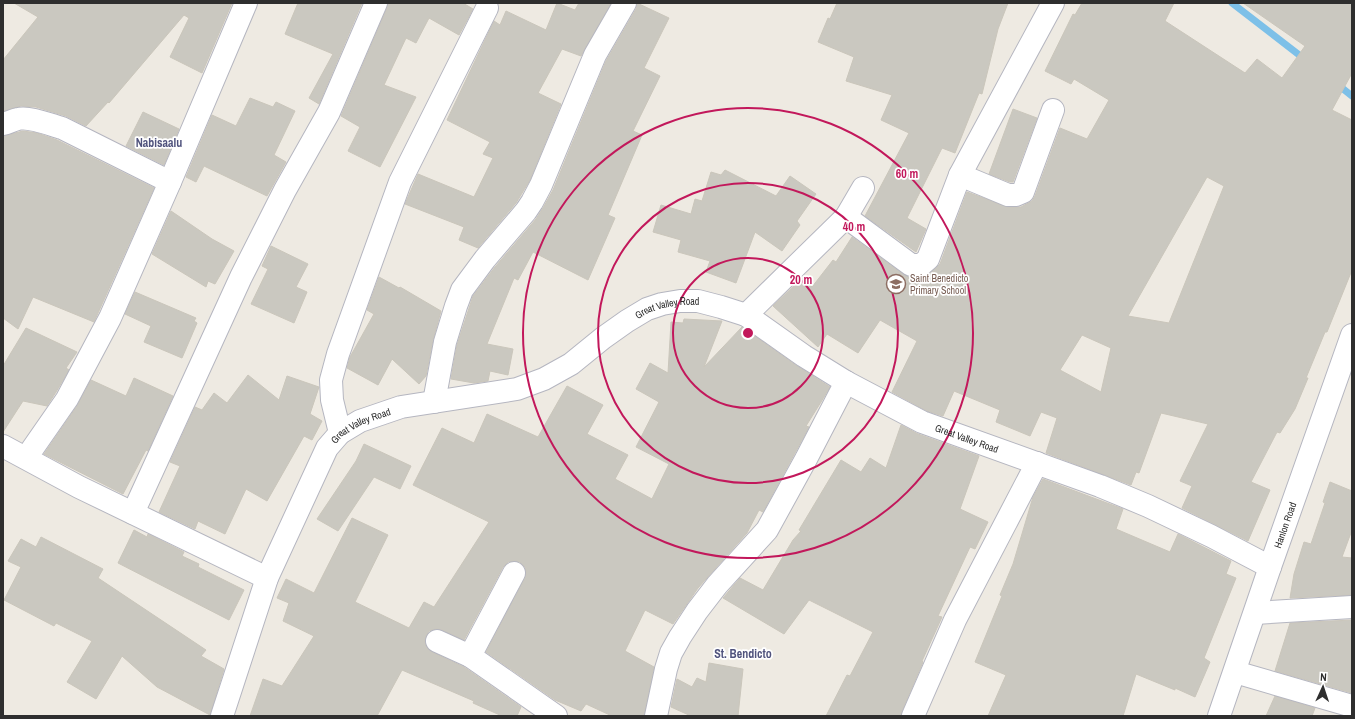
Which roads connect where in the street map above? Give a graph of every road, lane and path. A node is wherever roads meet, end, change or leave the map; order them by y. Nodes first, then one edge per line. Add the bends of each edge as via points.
1 (246, 3) edge
2 (376, 3) edge
3 (625, 3) edge
4 (1053, 3) edge
5 (487, 8) dead end
6 (1052, 110) dead end
7 (3, 124) edge
8 (960, 175) junction
9 (170, 182) junction
10 (863, 188) dead end
11 (846, 217) junction
12 (746, 315) junction
13 (1352, 335) edge
14 (846, 382) junction
15 (434, 402) junction
16 (340, 433) junction
17 (3, 446) edge
18 (26, 458) junction
19 (1036, 463) junction
20 (133, 513) junction
21 (1270, 567) junction
22 (514, 573) dead end
23 (267, 578) junction
24 (1352, 607) edge
25 (1255, 613) junction
26 (437, 641) dead end
27 (470, 656) junction
28 (1235, 672) junction
29 (1352, 706) edge
30 (222, 716) edge
31 (556, 716) edge
32 (656, 716) edge
33 (913, 716) edge
34 (1219, 716) edge

1 - 9 street
2 - 20 street via 328,112 241,277
3 - 15 street via 595,55 532,202 462,290 445,342
4 - 8 street
5 - 16 street via 400,182 338,354 331,380 332,400
6 - 8 street via 1023,192 1008,195
7 - 9 street via 24,118 62,128
8 - 11 street via 928,259 921,265 911,265
9 - 18 street via 91,356 67,399
10 - 11 street
11 - 12 street
12 - 14 street, Great Valley Road
12 - 15 street, Great Valley Road via 698,301 662,304 647,309 627,321 571,364 544,379 517,389
13 - 21 street, Hanlon Road
14 - 19 street, Great Valley Road via 922,422
14 - 32 street via 767,530 717,585 680,637 671,653
15 - 16 street, Great Valley Road via 394,410 360,421
16 - 23 street, Great Valley Road via 327,448
17 - 18 street
18 - 20 street
19 - 21 street, Great Valley Road via 1148,506
19 - 33 street via 955,620
20 - 23 street
21 - 25 street, Hanlon Road
22 - 27 street
23 - 30 street, Great Valley Road
24 - 25 street
25 - 28 street, Hanlon Road
26 - 27 street
27 - 31 street
28 - 29 street
28 - 34 street, Hanlon Road

